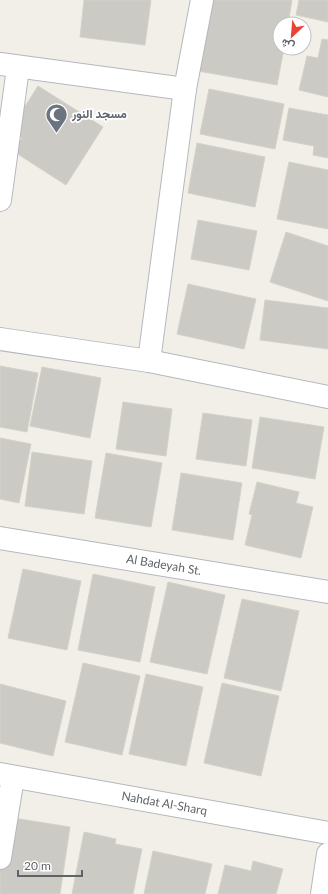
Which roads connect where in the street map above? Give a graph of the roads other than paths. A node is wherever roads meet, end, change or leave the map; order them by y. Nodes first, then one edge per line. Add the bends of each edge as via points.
1 (202, 0) edge
2 (9, 66) edge
3 (185, 89) junction
4 (0, 200) edge
5 (0, 339) edge
6 (149, 361) junction
7 (328, 397) edge
8 (0, 538) edge
9 (328, 592) edge
10 (7, 776) edge
11 (328, 833) edge
12 (328, 854) edge
13 (0, 858) edge
14 (322, 894) edge

1 - 3 street
2 - 3 street
2 - 4 street
3 - 6 street
5 - 6 street
6 - 7 street
8 - 9 street, Al Badeyah St.
10 - 11 street, Nahdat Al-Sharq
10 - 13 street
12 - 14 street

